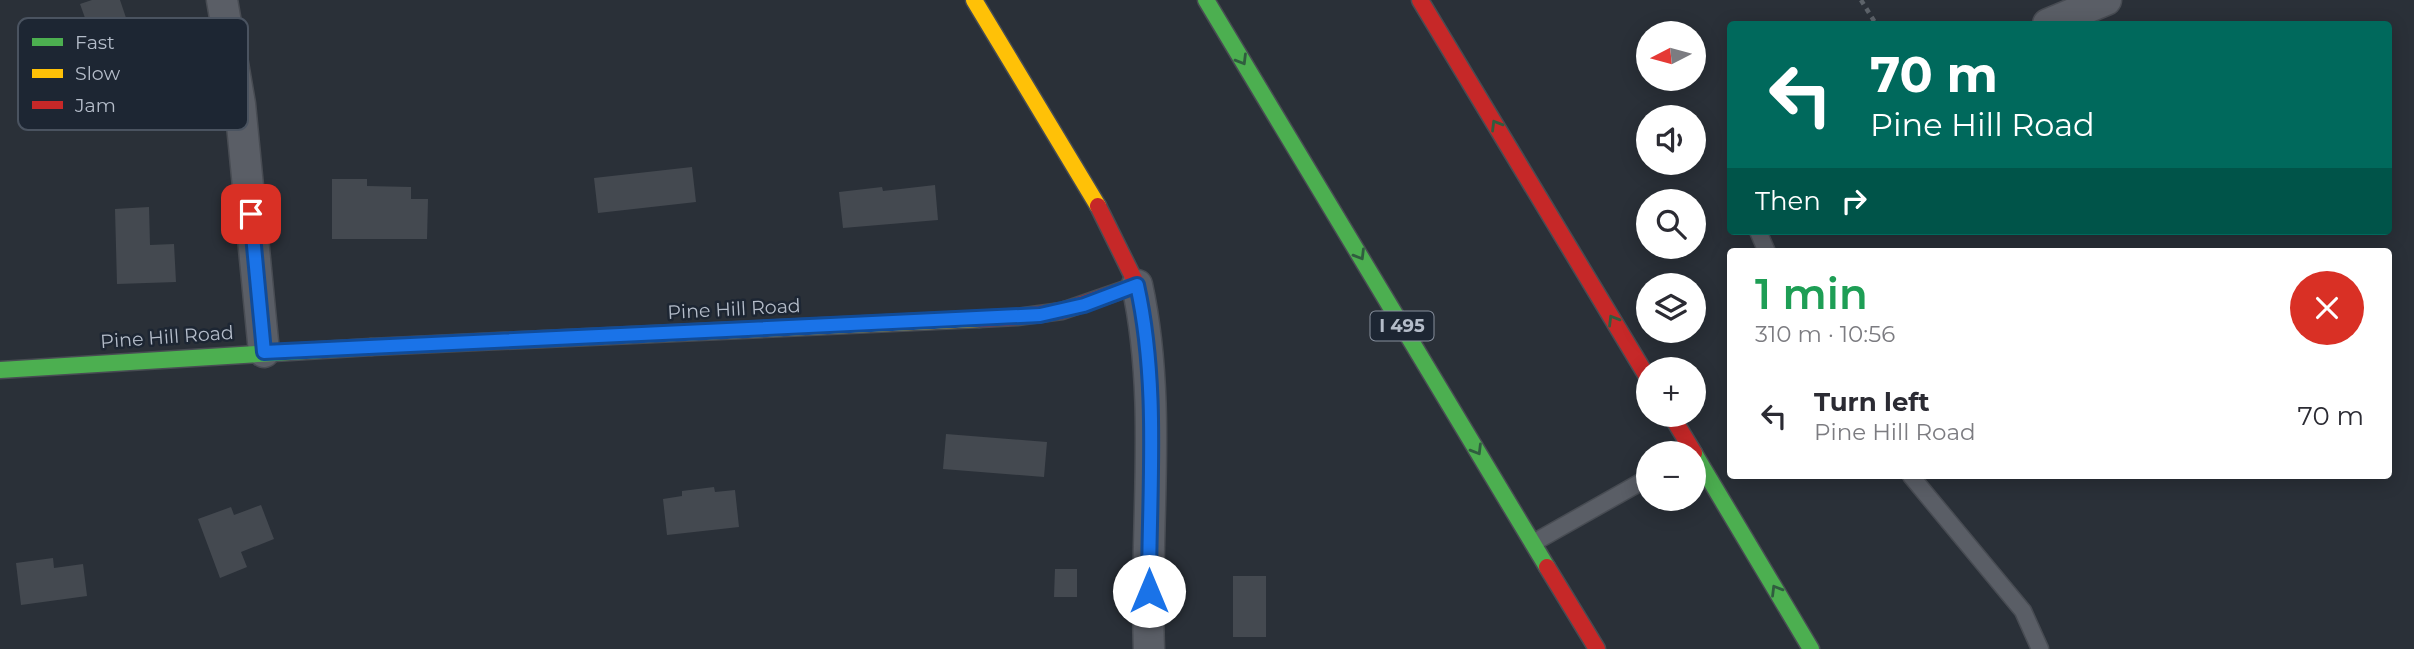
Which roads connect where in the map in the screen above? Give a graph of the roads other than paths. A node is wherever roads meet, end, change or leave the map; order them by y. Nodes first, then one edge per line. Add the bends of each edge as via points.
1 (222, 0) edge
2 (974, 0) edge
3 (1206, 0) edge
4 (1420, 0) edge
5 (2106, 0) edge
6 (225, 18) edge
7 (2055, 21) edge
8 (243, 130) edge
9 (1137, 285) junction
10 (264, 352) junction
11 (1636, 358) edge
12 (0, 370) edge
13 (1706, 474) edge
14 (1913, 479) edge
15 (1636, 485) edge
16 (1532, 542) junction
17 (1149, 649) edge
18 (1597, 649) edge
19 (1811, 649) edge
20 (2040, 649) edge

1 - 6 street
2 - 9 main road via 1106,219
3 -> 16 main road, I 495
11 -> 4 main road
5 - 7 street
8 - 10 street
9 - 10 main road, Pine Hill Road via 1040,315
9 - 17 street via 1150,386
10 - 12 main road, Pine Hill Road
19 -> 13 main road
14 - 20 lane via 2023,611
15 - 16 lane
16 - 18 main road, I 495

